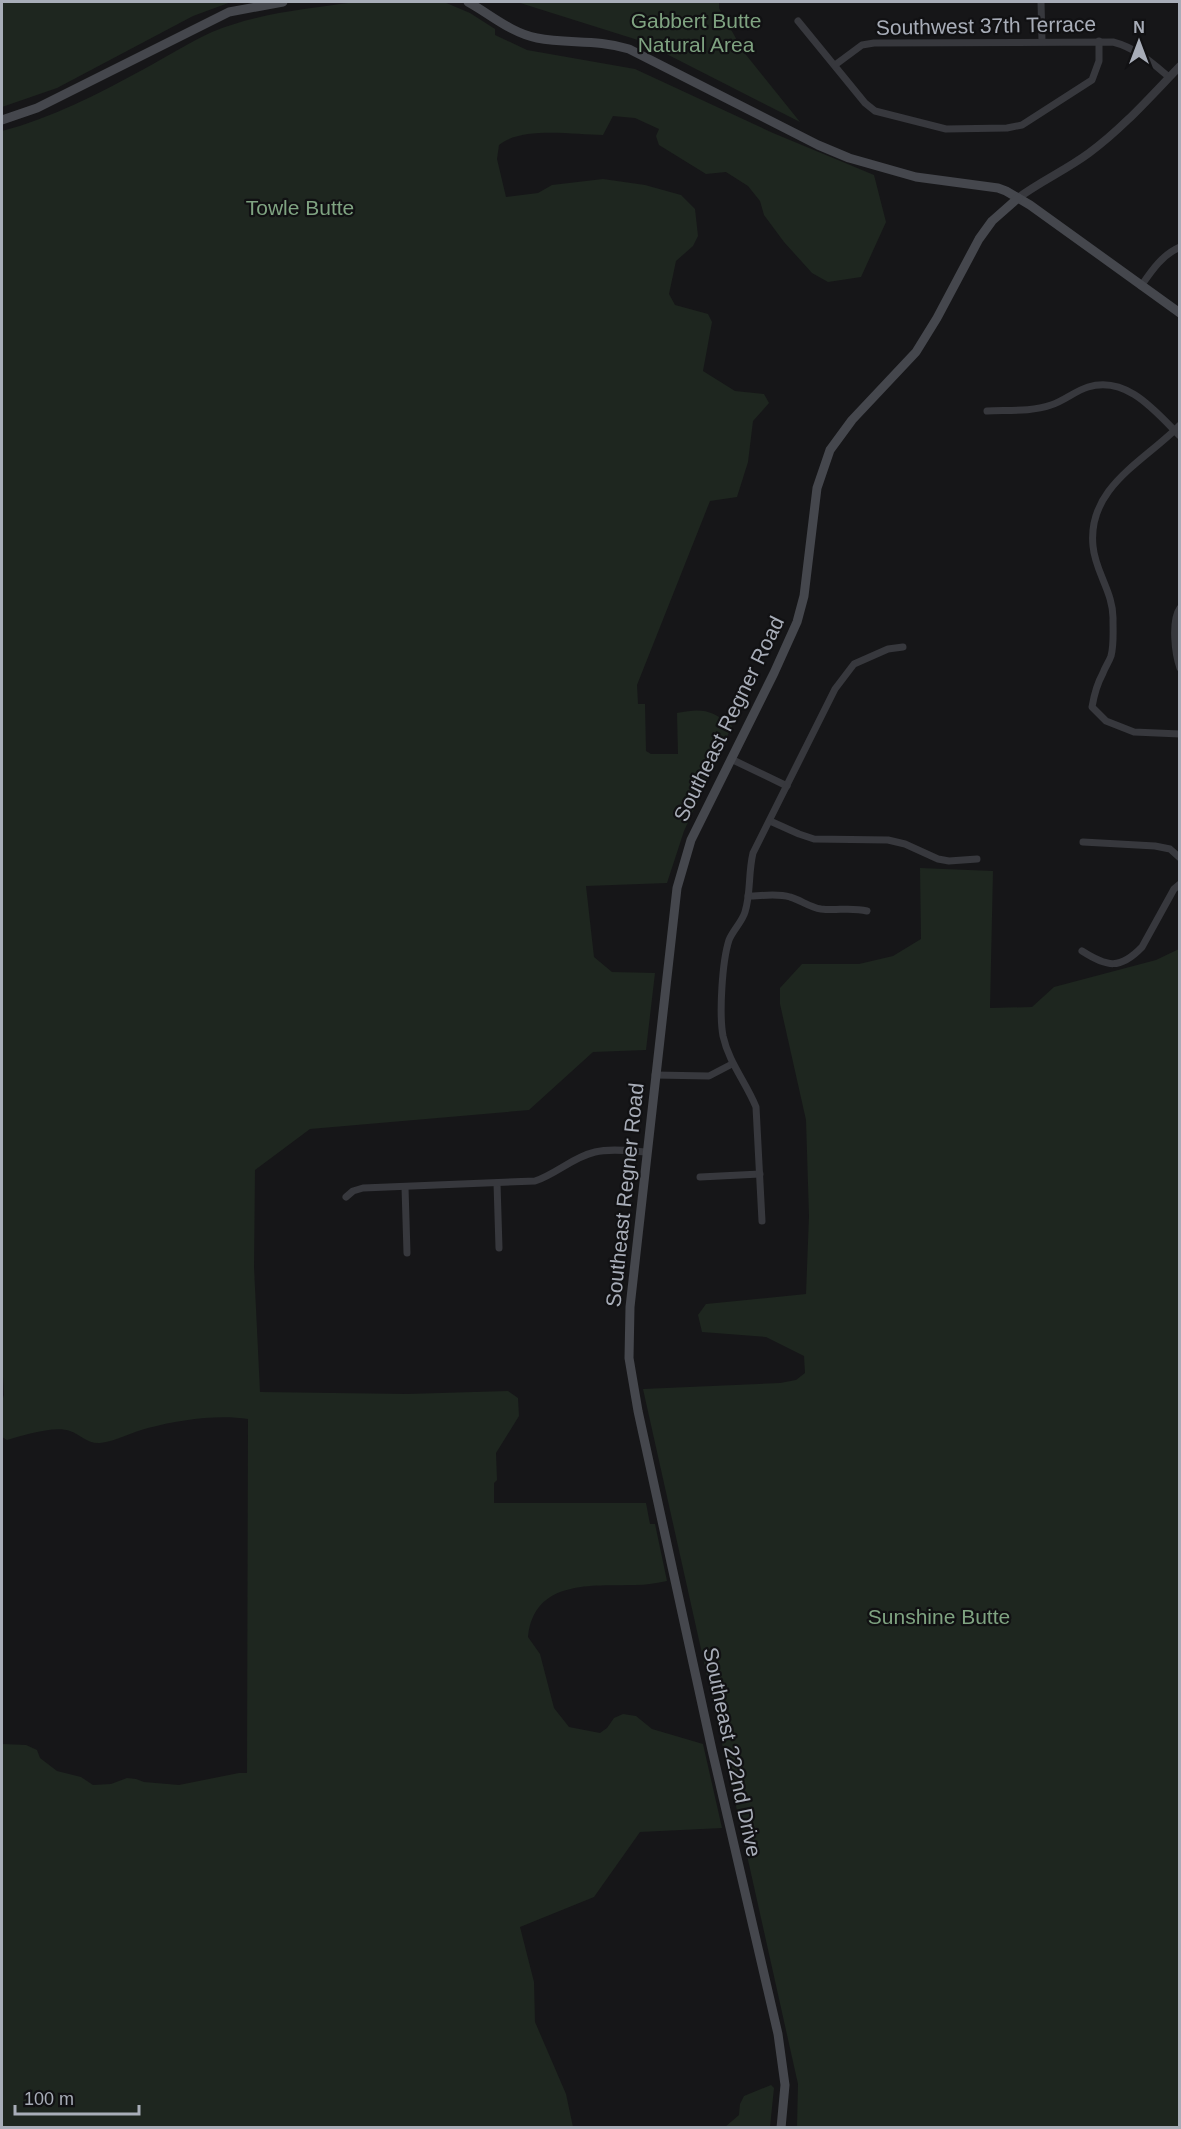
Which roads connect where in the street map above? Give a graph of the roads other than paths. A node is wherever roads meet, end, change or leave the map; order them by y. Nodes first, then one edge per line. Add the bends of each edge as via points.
1 (282, 2) edge
2 (468, 2) edge
3 (1041, 2) edge
4 (798, 21) dead end
5 (1042, 41) junction
6 (1100, 41) junction
7 (835, 64) junction
8 (1179, 66) edge
9 (1169, 78) junction
10 (2, 120) edge
11 (1018, 198) junction
12 (1179, 247) edge
13 (1141, 286) junction
14 (1179, 314) edge
15 (987, 411) dead end
16 (1178, 431) edge
17 (1179, 609) edge
18 (903, 646) dead end
19 (1179, 668) edge
20 (1179, 734) edge
21 (731, 759) junction
22 (787, 786) junction
23 (770, 821) junction
24 (1083, 842) dead end
25 (1179, 858) edge
26 (976, 859) dead end
27 (1179, 884) edge
28 (748, 896) junction
29 (867, 911) dead end
30 (1082, 951) dead end
31 (732, 1064) junction
32 (655, 1076) junction
33 (647, 1152) junction
34 (760, 1174) junction
35 (700, 1177) dead end
36 (497, 1183) junction
37 (405, 1187) junction
38 (346, 1197) dead end
39 (762, 1221) dead end
40 (499, 1248) dead end
41 (407, 1253) dead end
42 (633, 1386) joint
43 (781, 2127) edge

1 - 10 main road via 229,12 37,108
2 - 11 main road via 505,26 537,38 599,41 629,49 849,158 916,177 1006,191
3 - 5 street
4 - 7 street
5 - 6 street, Southwest 37th Terrace
5 - 7 street, Southwest 37th Terrace via 874,43 862,45
6 - 7 street via 1099,61 1092,80 1022,125 1007,128 946,129 875,111
6 - 9 street, Southwest 37th Terrace via 1127,45
8 - 9 street, Southeast Regner Road
9 - 11 street, Southeast Regner Road via 1090,152
11 - 13 main road
11 - 21 main road, Southeast Regner Road via 992,221 972,248 916,352 852,420 830,450 817,488 804,596 797,622
12 - 13 street via 1159,262
13 - 14 main road
15 - 16 street via 1045,407 1088,387 1107,385 1134,393
16 - 20 street via 1111,486 1095,521 1093,546 1101,580 1110,595 1113,617 1110,658 1092,707 1106,721 1134,732
17 - 19 street via 1174,633
18 - 22 street via 853,660
21 - 22 street
21 - 32 main road, Southeast Regner Road via 691,840 680,872
22 - 23 street
23 - 26 street via 814,839 888,840 938,859
23 - 28 street via 753,853
24 - 25 street via 1155,846 1170,849
27 - 30 street via 1142,947 1125,961 1100,962
28 - 29 street via 783,895 822,909
28 - 31 street via 745,914 730,939 726,955 721,1011 723,1036
31 - 32 street via 709,1076
31 - 34 street via 756,1107
32 - 33 main road, Southeast Regner Road
33 - 36 street via 595,1152 542,1178
33 - 42 main road, Southeast Regner Road via 630,1307
34 - 35 street
34 - 39 street
36 - 37 street
36 - 40 street
37 - 38 street via 363,1188
37 - 41 street
42 - 43 main road, Southeast 222nd Drive via 778,2034 785,2085

